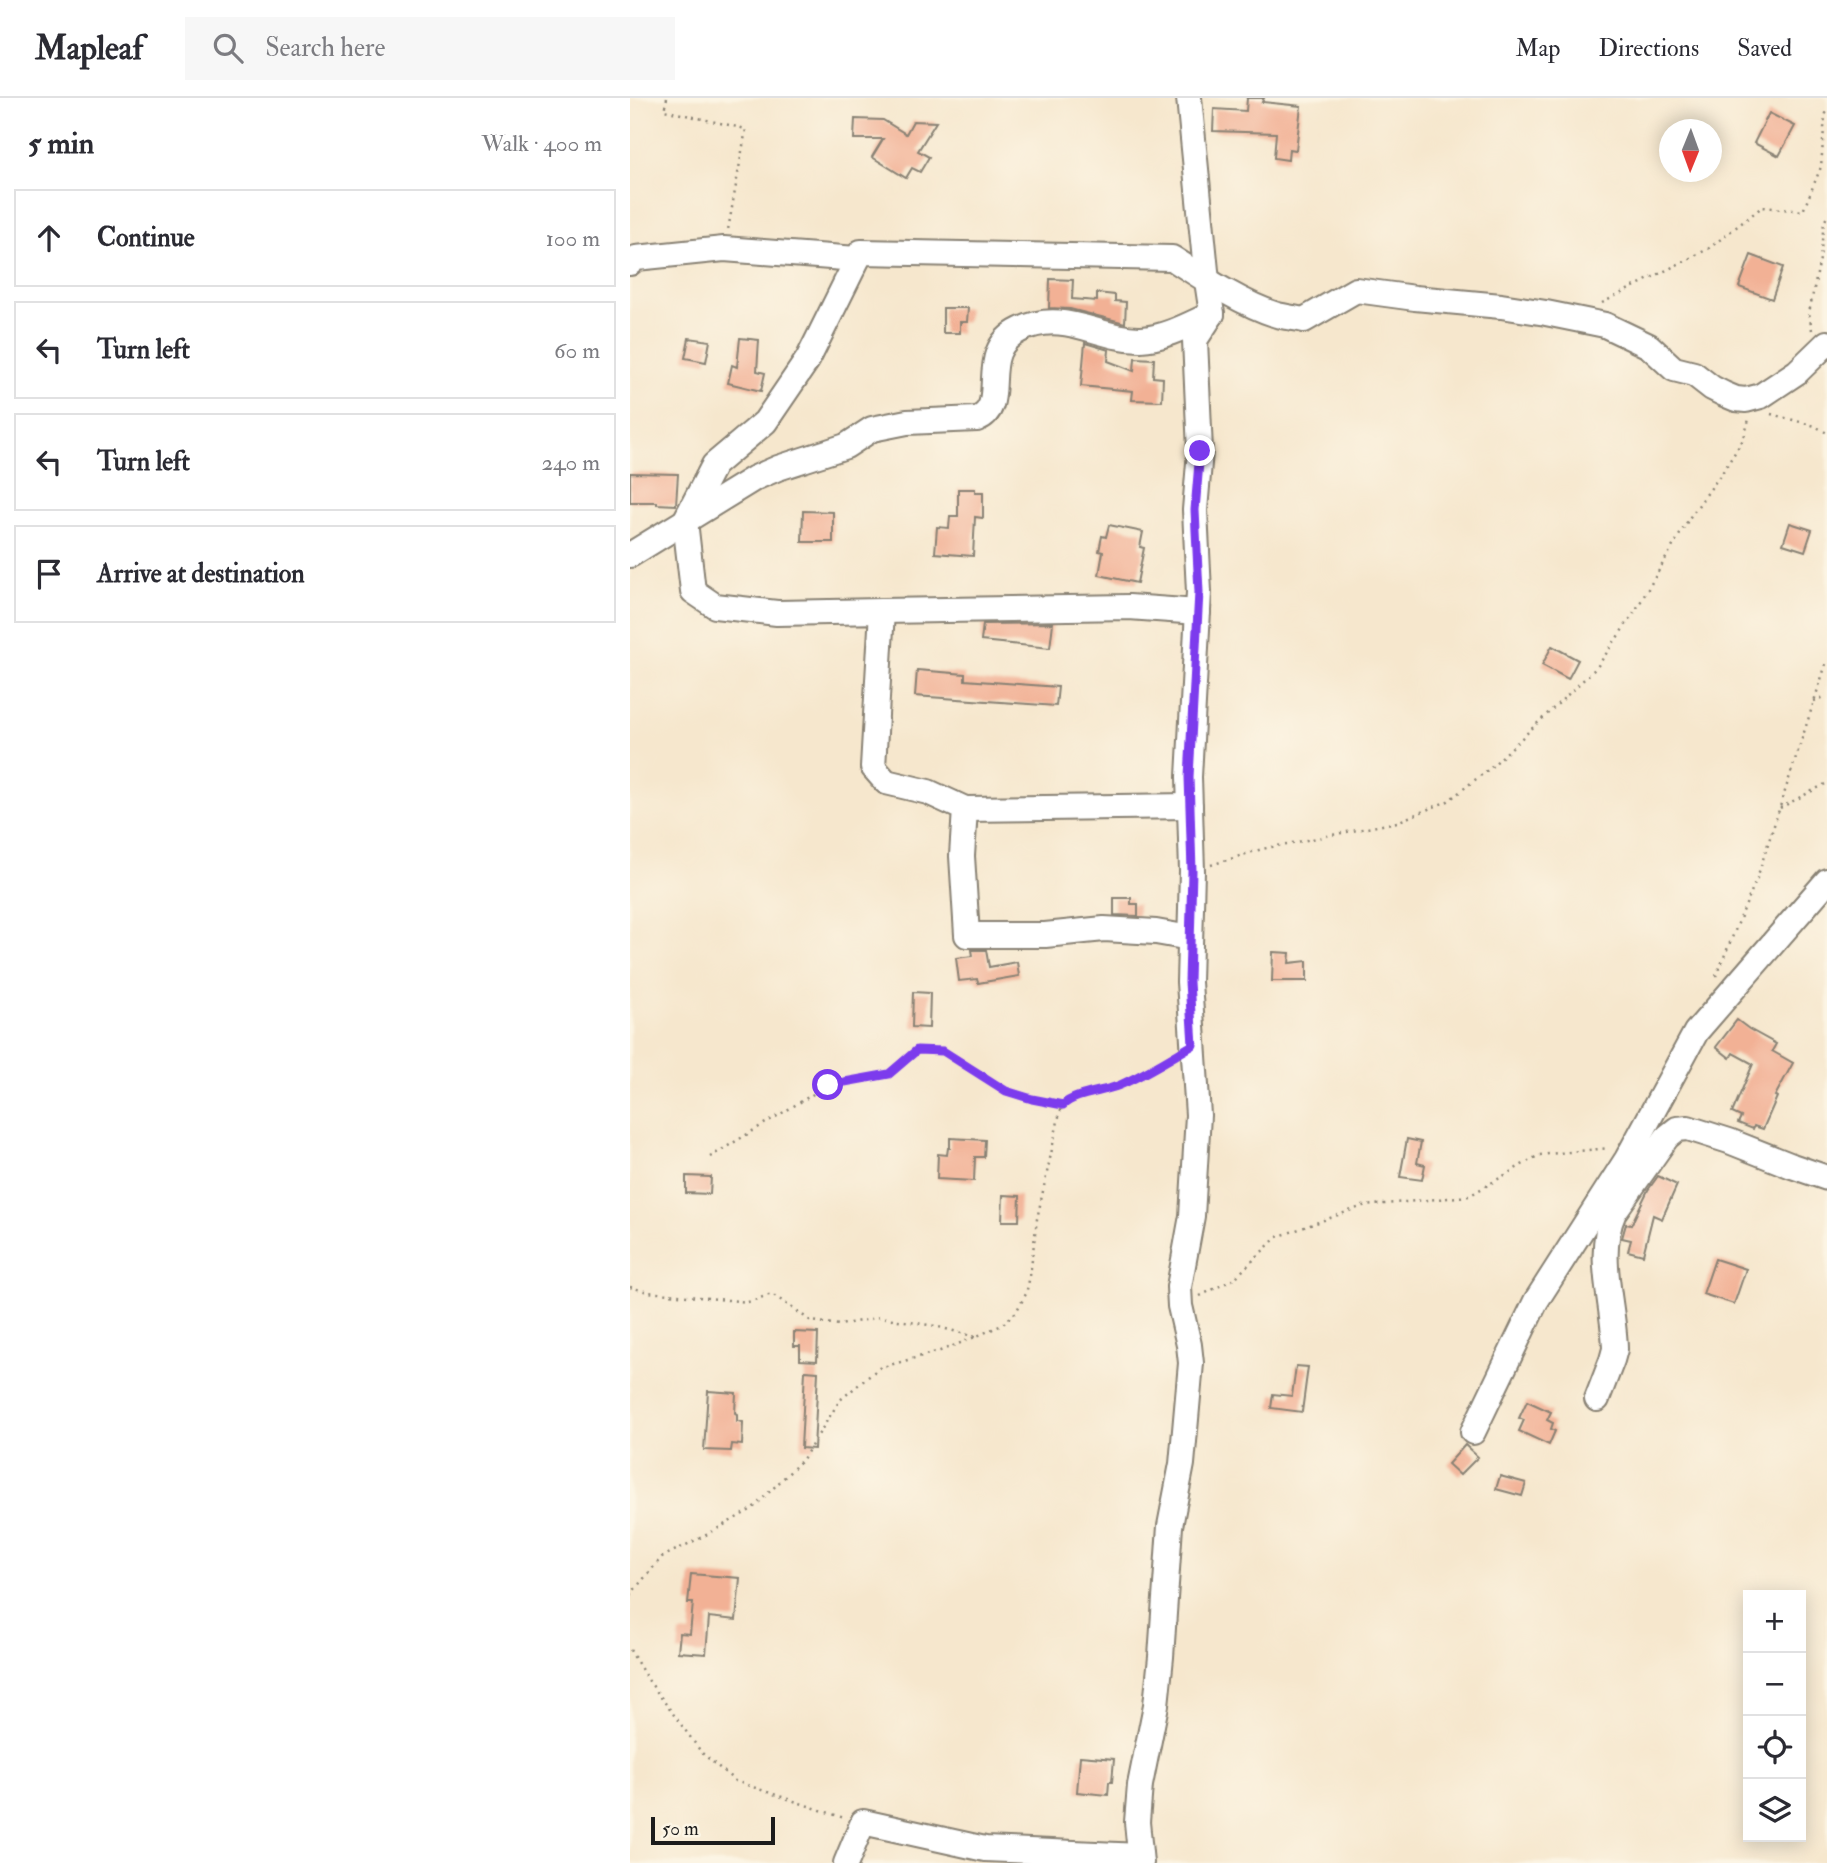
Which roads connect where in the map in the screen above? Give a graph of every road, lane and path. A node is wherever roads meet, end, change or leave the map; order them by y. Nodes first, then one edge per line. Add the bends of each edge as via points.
1 (667, 98) edge
2 (1189, 98) edge
3 (1827, 111) edge
4 (1827, 217) edge
5 (724, 249) junction
6 (858, 259) junction
7 (630, 263) edge
8 (1207, 281) junction
9 (1212, 314) junction
10 (1571, 318) junction
11 (1821, 349) edge
12 (1752, 406) junction
13 (1827, 433) edge
14 (685, 521) junction
15 (630, 555) edge
16 (882, 611) junction
17 (1198, 612) junction
18 (1827, 661) edge
19 (1827, 696) edge
20 (1814, 701) junction
21 (1827, 783) edge
22 (1190, 806) junction
23 (1780, 808) junction
24 (965, 809) junction
25 (1192, 871) junction
26 (1827, 881) edge
27 (1190, 938) junction
28 (1716, 976) dead end
29 (1193, 1045) junction
30 (1063, 1105) junction
31 (1634, 1145) junction
32 (710, 1157) dead end
33 (1827, 1178) edge
34 (630, 1287) edge
35 (1180, 1306) junction
36 (976, 1337) junction
37 (1597, 1399) dead end
38 (1473, 1432) dead end
39 (630, 1595) edge
40 (630, 1650) edge
41 (859, 1830) junction
42 (1141, 1860) edge
43 (846, 1863) edge

1 - 5 path via 664,110 746,129
2 - 8 street
3 - 10 path via 1821,167 1803,211 1762,207 1709,249
4 - 11 path via 1809,313
5 - 6 street
5 - 7 street via 636,258
6 - 8 street via 861,251 1171,258
6 - 14 street via 807,359 765,422 714,465
8 - 9 street
8 - 10 street via 1259,308 1304,320 1356,290
9 - 14 street via 1167,334 1141,339 1058,322 1020,330 1002,342 998,351 992,402 982,417 872,429 846,446 755,478
9 - 17 street via 1195,340 1200,451 1195,510
10 - 12 street via 1605,325 1649,346 1674,369 1695,374
11 - 12 street
12 - 13 path
12 - 25 path via 1744,439 1597,667 1489,769 1448,801 1397,822 1262,849
14 - 15 street
14 - 16 street via 693,591 715,606 778,613
16 - 17 street via 1129,607
16 - 24 street via 873,767 886,782 928,792
17 - 22 street
18 - 20 path
19 - 20 path
20 - 23 path
21 - 23 path
22 - 24 street
22 - 25 street
23 - 28 path
24 - 27 street via 962,856 967,936 1104,929
25 - 27 street
26 - 31 street via 1696,1032
27 - 29 street
29 - 30 path via 1150,1071
29 - 35 street via 1198,1115 1192,1216 1180,1279
30 - 32 path via 1006,1091 943,1051 917,1050 889,1074 828,1085
30 - 36 path via 1037,1219 1026,1294 1002,1325
31 - 35 path via 1539,1155 1469,1196 1363,1206 1277,1237 1234,1279
31 - 38 street via 1536,1301
33 - 37 street via 1688,1128 1667,1137 1609,1223 1606,1261 1615,1349
34 - 36 path via 748,1303 772,1294 811,1321 840,1325 880,1317
35 - 42 street via 1190,1354 1189,1394 1170,1526 1156,1705 1140,1785
36 - 39 path via 879,1368 840,1400 803,1458 752,1509 662,1557
40 - 41 path via 702,1753 735,1781 843,1817
41 - 42 street via 863,1822 985,1849
41 - 43 street

